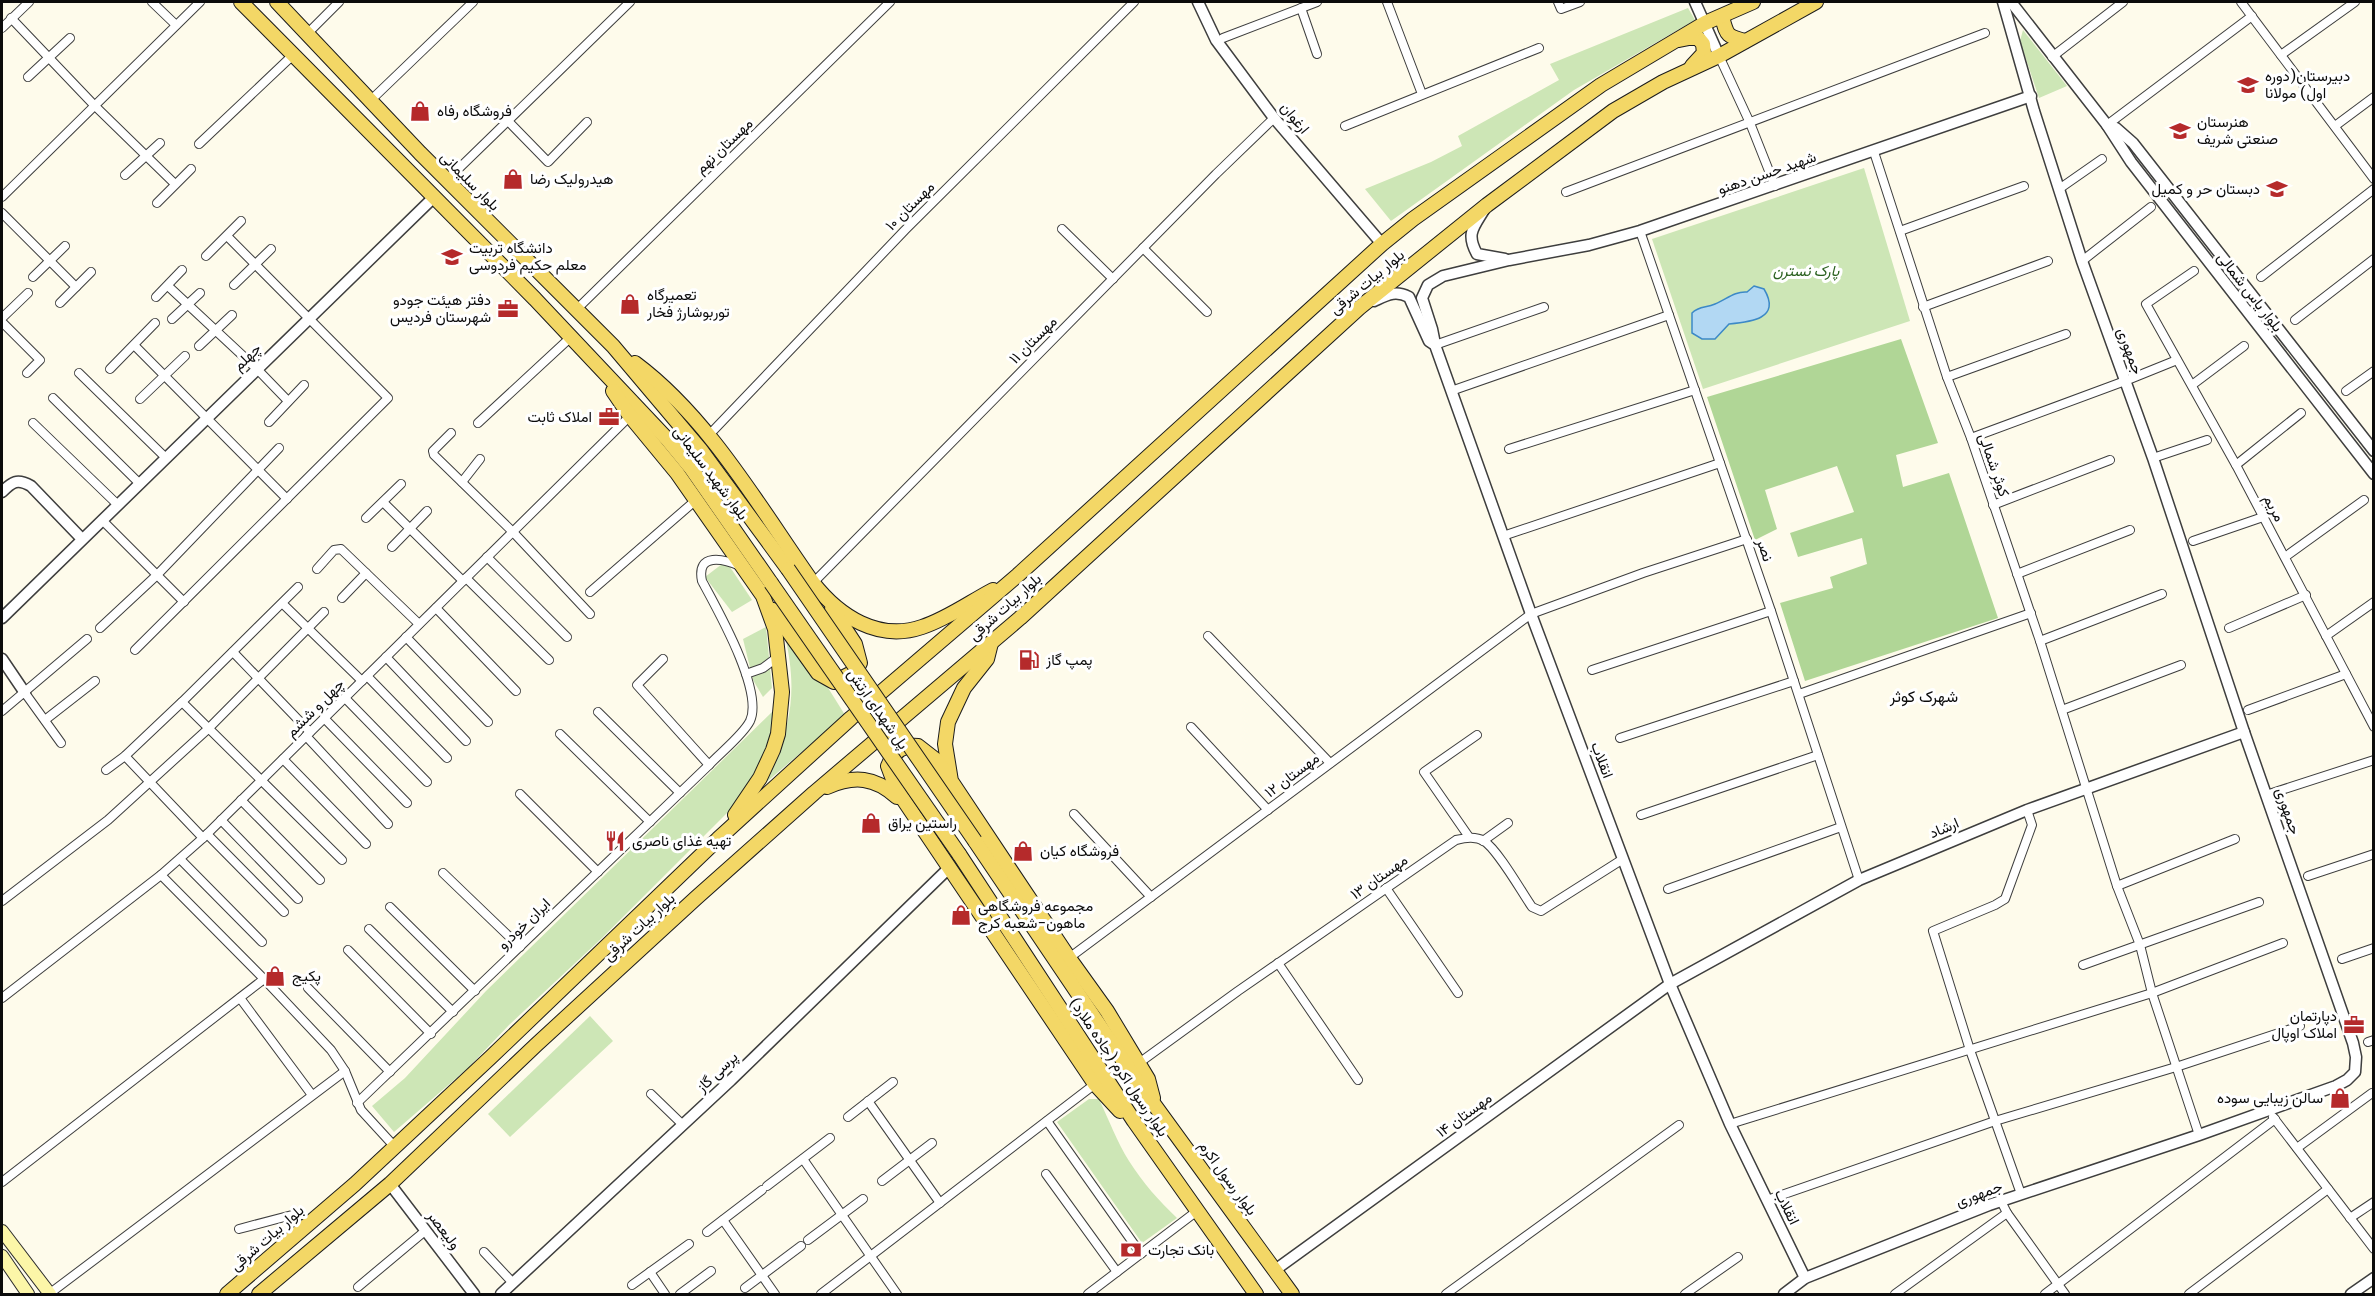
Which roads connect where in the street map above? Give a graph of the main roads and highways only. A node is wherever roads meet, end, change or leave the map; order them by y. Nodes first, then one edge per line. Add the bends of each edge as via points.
1 (241, 2) edge
2 (277, 2) edge
3 (1753, 2) edge
4 (1816, 2) edge
5 (1722, 17) junction
6 (1745, 41) junction
7 (1672, 42) junction
8 (1690, 68) junction
9 (613, 346) junction
10 (594, 362) junction
11 (643, 381) joint
12 (788, 569) joint
13 (1018, 575) junction
14 (771, 583) joint
15 (763, 596) junction
16 (827, 601) junction
17 (991, 643) junction
18 (951, 781) junction
19 (814, 793) junction
20 (911, 809) junction
21 (718, 839) junction
22 (975, 841) joint
23 (959, 854) joint
24 (492, 1057) junction
25 (507, 1072) junction
26 (471, 1076) junction
27 (1137, 1081) joint
28 (488, 1091) junction
29 (1155, 1106) junction
30 (1134, 1121) junction
31 (2, 1231) edge
32 (2, 1256) edge
33 (28, 1294) edge
34 (50, 1294) edge
35 (227, 1294) edge
36 (258, 1294) edge
37 (1256, 1294) edge
38 (1292, 1294) edge

1 - 10 main road
2 - 9 main road, بلوار سلیمانی
3 - 5 main road, بلوار بیات شرقی
4 - 6 main road, بلوار بیات شرقی
5 - 6 main road via 1725,32
5 - 7 main road, بلوار بیات شرقی
6 - 8 main road, بلوار بیات شرقی
7 - 8 main road via 1698,38 1704,53
7 - 13 main road, بلوار بیات شرقی via 1601,85 1382,244
8 - 17 main road, بلوار بیات شرقی via 1613,111 1359,308
9 - 11 main road, بلوار سلیمانی
9 - 16 main road via 657,379 709,435
10 - 14 main road, بلوار شهید سلیمانی via 691,468
10 - 15 main road
11 - 12 main road, بلوار شهید سلیمانی via 700,449
12 - 22 main road, پل شهدای ارتش, bridge
13 - 16 main road via 922,628 877,630 851,620
13 - 21 main road, بلوار بیات شرقی
14 - 23 main road, پل شهدای ارتش, bridge
15 - 16 main road via 818,673 834,682 854,672 860,657
15 - 21 main road via 775,629 782,715 773,750 760,778
17 - 18 main road via 987,659 964,688 948,722 945,744
17 - 19 main road, بلوار بیات شرقی
18 - 20 main road via 918,746 902,747 888,766 897,790
18 - 29 main road via 1107,1011 1148,1079
19 - 20 main road via 838,782 867,779 886,787
19 - 25 main road, بلوار بیات شرقی
20 - 30 main road via 1095,1084
21 - 24 main road, بلوار بیات شرقی
22 - 27 main road, بلوار رسول اکرم (جاده ملارد)
23 - 30 main road, بلوار رسول اکرم (جاده ملارد)
24 - 25 main road via 495,1069
24 - 26 main road, بلوار بیات شرقی
25 - 28 main road, بلوار بیات شرقی
26 - 28 main road via 483,1080
26 - 35 main road, بلوار بیات شرقی via 355,1185
27 - 29 main road, بلوار رسول اکرم
28 - 36 main road, بلوار بیات شرقی via 390,1185
29 - 38 main road, بلوار رسول اکرم
30 - 37 main road, بلوار رسول اکرم (جاده ملارد)
31 - 34 main road
32 - 33 main road

